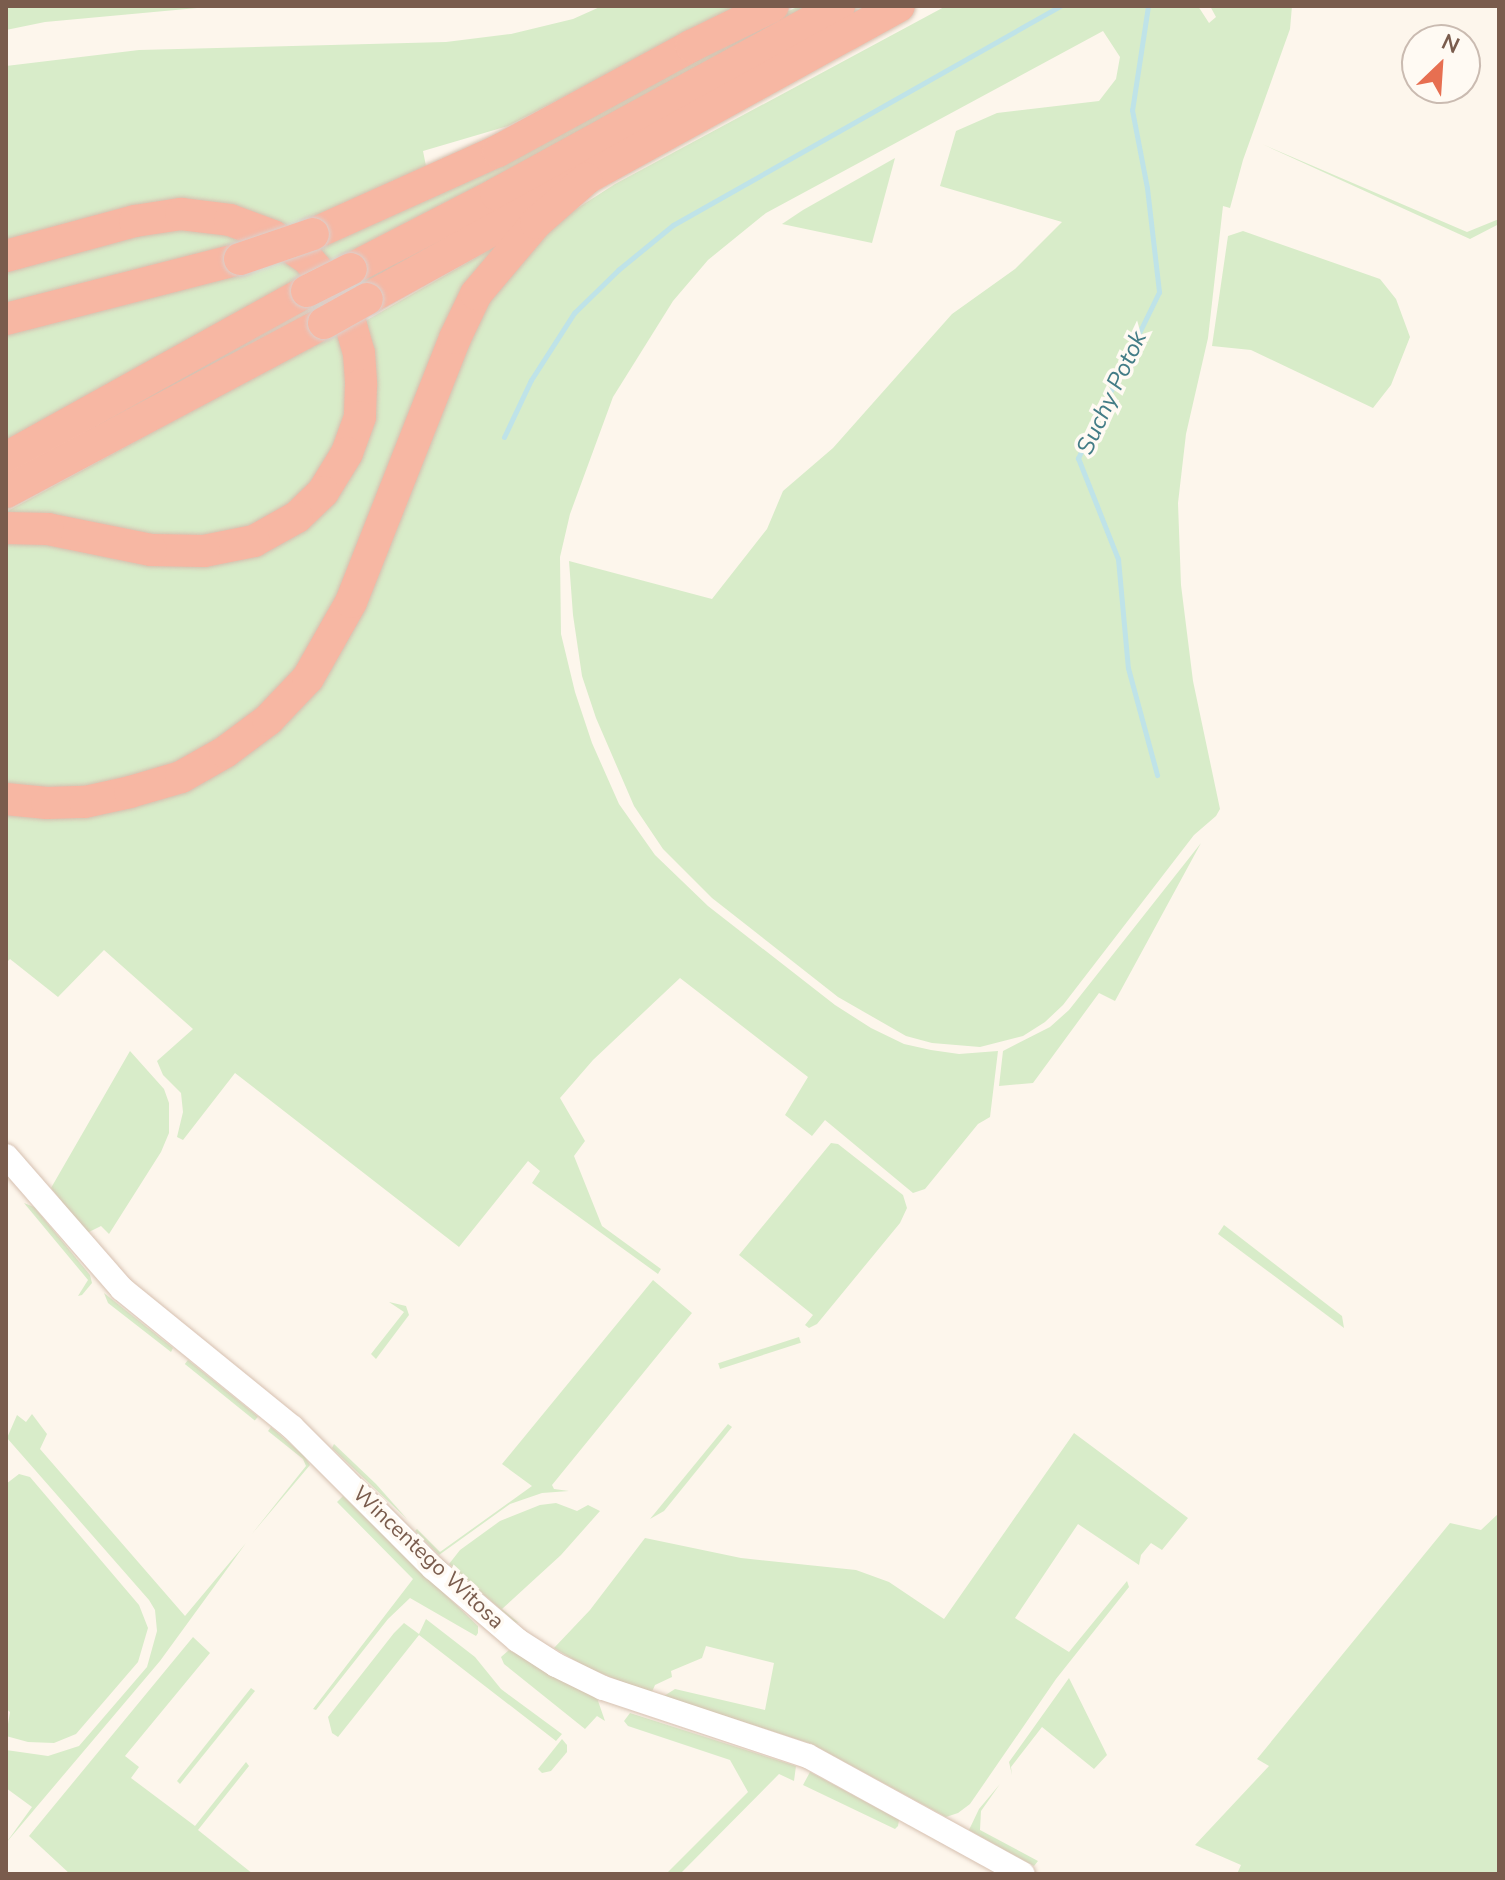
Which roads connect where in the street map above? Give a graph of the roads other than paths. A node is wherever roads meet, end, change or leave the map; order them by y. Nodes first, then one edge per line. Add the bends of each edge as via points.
1 (773, 6) edge
2 (839, 6) edge
3 (899, 6) edge
4 (586, 179) junction
5 (6, 256) edge
6 (6, 319) edge
7 (6, 458) edge
8 (6, 492) edge
9 (6, 528) edge
10 (6, 799) edge
11 (6, 1156) edge
12 (1023, 1874) edge

1 - 6 highway, bridge via 498,151 313,234 240,259
2 - 7 highway, bridge
3 - 4 highway
4 - 8 highway, bridge
4 - 10 highway via 536,223 476,294 351,602 308,678 268,720 181,777 85,802
5 - 9 highway via 135,221 181,214 230,220 273,236 307,258 334,289 356,342 361,385 360,417 347,453 323,492 297,517 254,541 204,551 151,550 48,529
11 - 12 street, Wincentego Witosa via 122,1289 292,1427 433,1568 509,1634 603,1688 783,1746 831,1767

